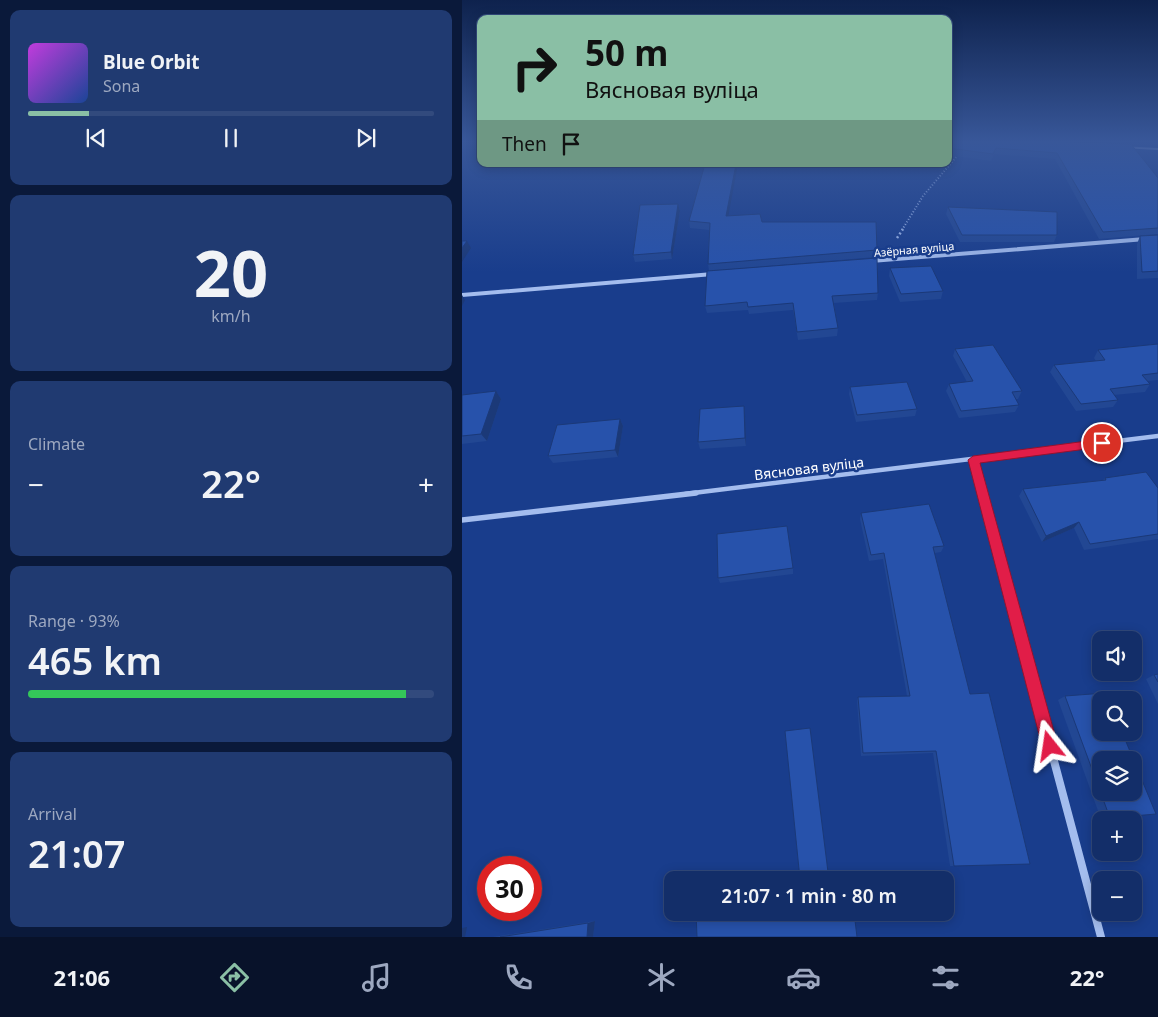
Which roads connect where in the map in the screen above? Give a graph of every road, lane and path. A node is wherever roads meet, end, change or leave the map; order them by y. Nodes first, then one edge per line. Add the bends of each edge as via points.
1 (932, 185) edge
2 (1158, 238) edge
3 (882, 260) junction
4 (863, 262) edge
5 (716, 274) edge
6 (462, 295) edge
7 (1158, 436) edge
8 (973, 460) junction
9 (462, 520) edge
10 (1101, 937) edge

1 - 3 path
2 - 3 street, Азёрная вуліца
3 - 4 street, Азёрная вуліца
5 - 6 street
7 - 8 street, Вясновая вуліца
8 - 9 street, Вясновая вуліца
8 - 10 street

